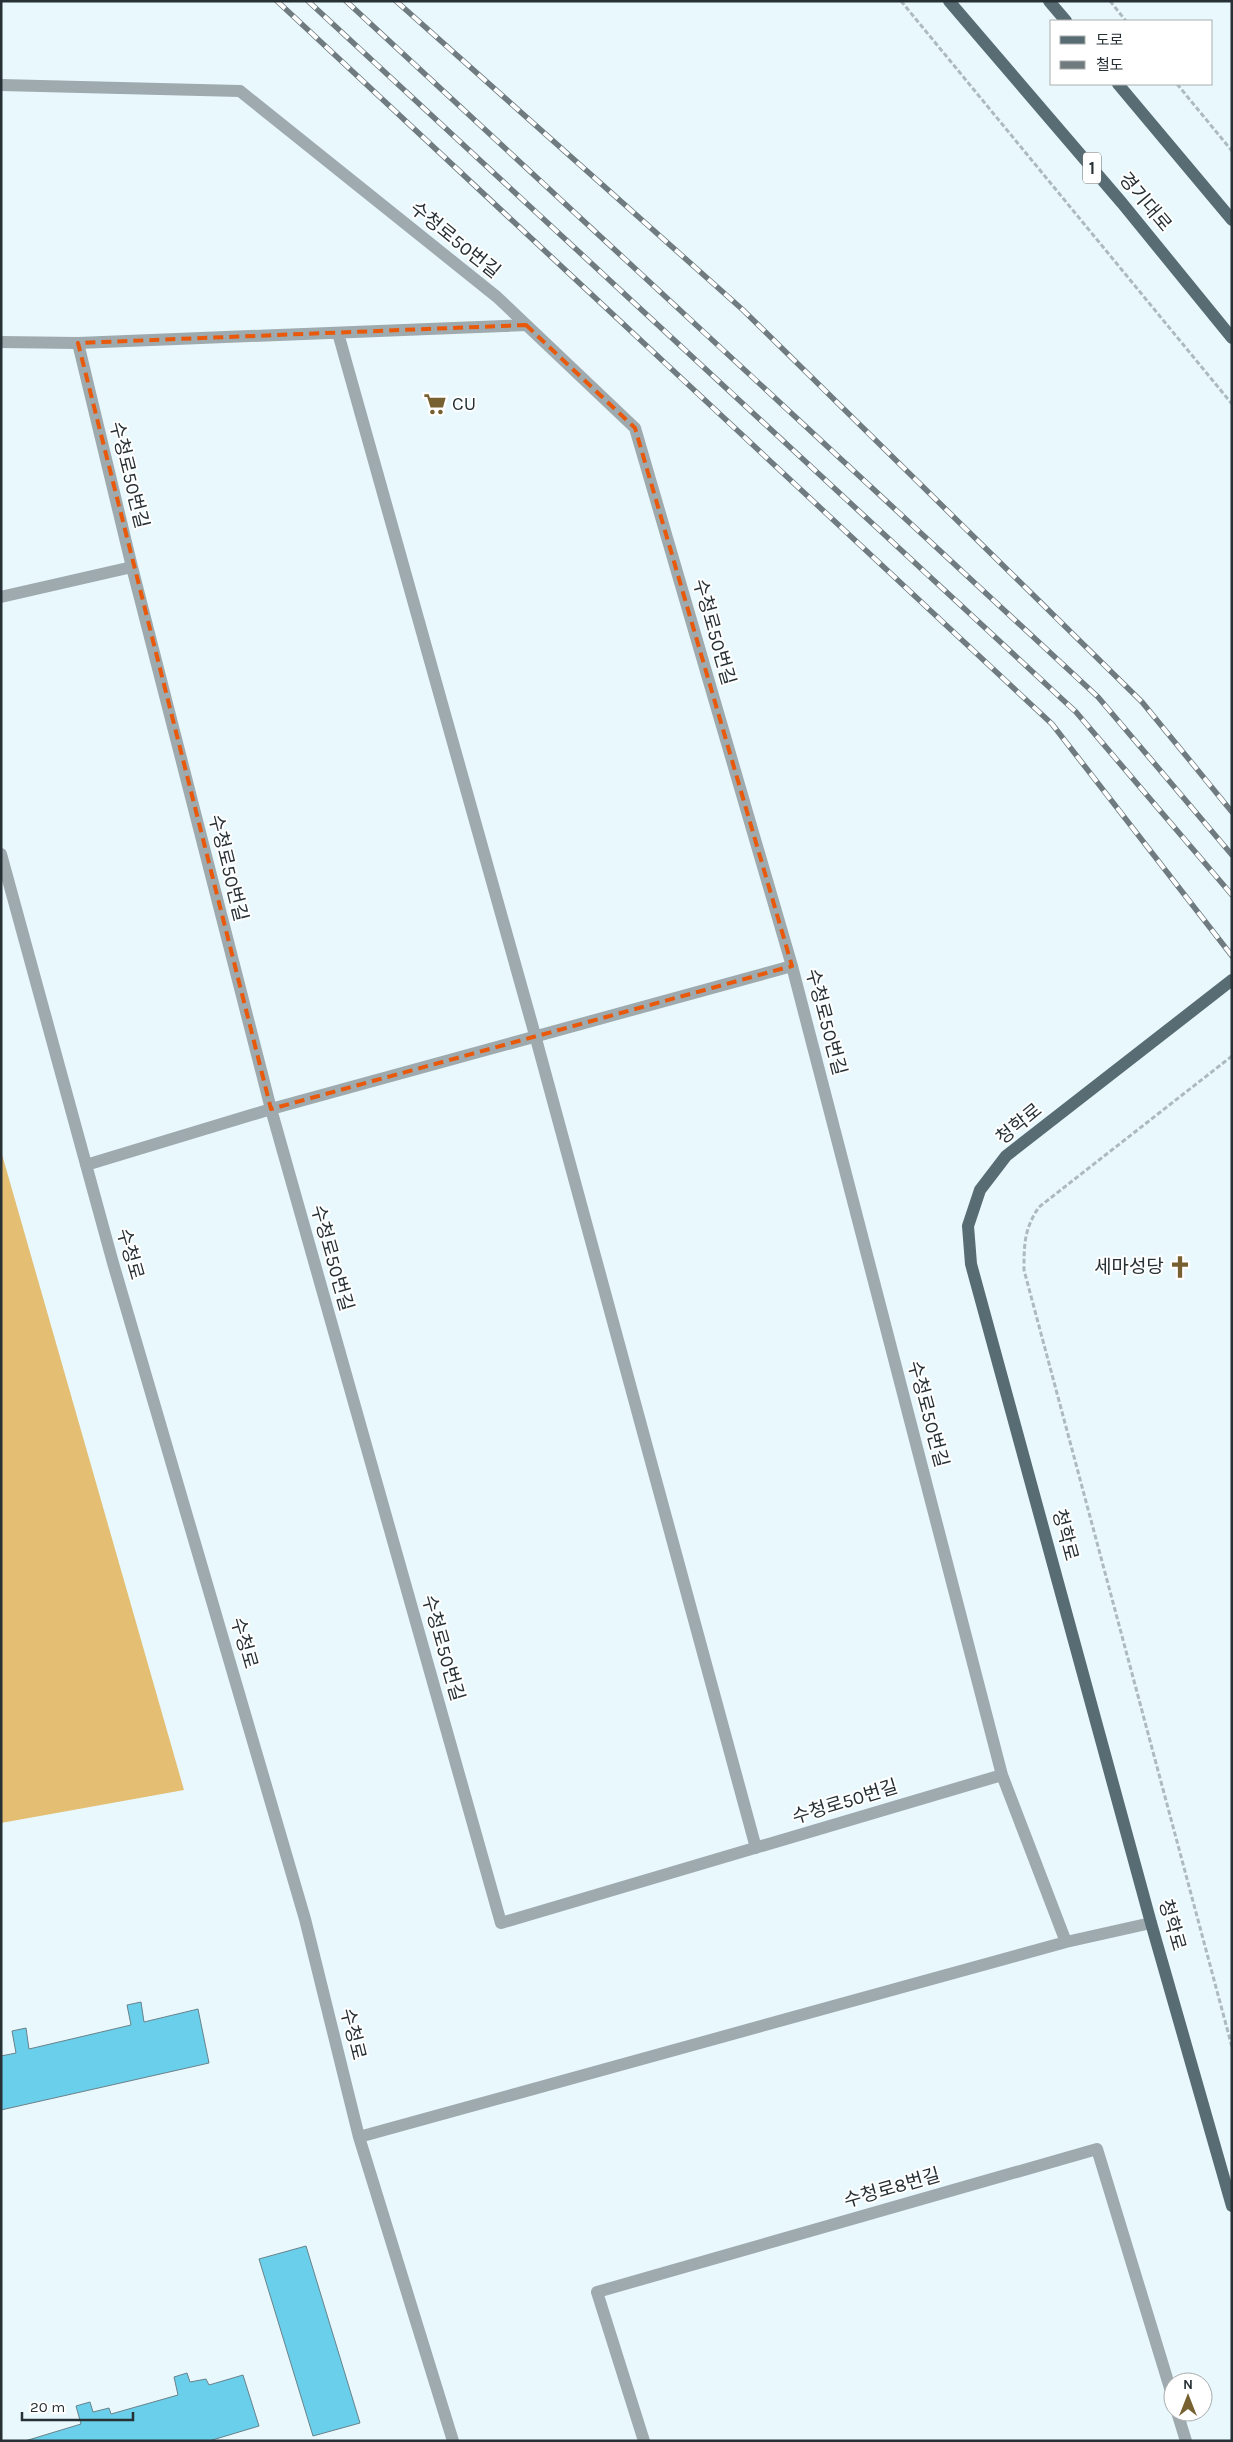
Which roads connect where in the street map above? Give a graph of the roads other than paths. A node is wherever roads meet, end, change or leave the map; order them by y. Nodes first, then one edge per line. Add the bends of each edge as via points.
1 (949, 1) edge
2 (1049, 1) edge
3 (1065, 20) edge
4 (1, 85) edge
5 (1119, 85) edge
6 (1232, 220) edge
7 (526, 325) junction
8 (338, 333) junction
9 (1232, 338) edge
10 (1, 342) edge
11 (78, 342) junction
12 (132, 567) junction
13 (1, 597) edge
14 (1, 854) edge
15 (792, 966) junction
16 (1232, 980) edge
17 (536, 1035) junction
18 (271, 1109) junction
19 (86, 1165) junction
20 (1002, 1775) junction
21 (756, 1848) junction
22 (1151, 1923) junction
23 (1066, 1942) junction
24 (359, 2137) junction
25 (1232, 2206) edge
26 (1165, 2372) edge
27 (1180, 2422) edge
28 (453, 2441) edge
29 (644, 2441) edge
30 (1186, 2441) edge

1 - 9 main road, 경기대로 / 1 via 1122,202
2 - 3 main road
4 - 7 street, 수청로50번길 via 240,91 497,297
5 - 6 main road
7 - 8 street
7 - 15 street, 수청로50번길 via 635,428
8 - 11 street
8 - 17 street
10 - 11 street
11 - 12 street, 수청로50번길
12 - 13 street
12 - 18 street, 수청로50번길
14 - 19 street, 수청로
15 - 17 street
15 - 20 street, 수청로50번길
16 - 22 main road, 청학로 via 1006,1156 980,1190 968,1226 971,1264
17 - 18 street
17 - 21 street
18 - 19 street
18 - 21 street, 수청로50번길 via 501,1923
19 - 24 street, 수청로 via 305,1919
20 - 21 street, 수청로50번길
20 - 23 street, 수청로50번길
22 - 23 street
22 - 25 main road, 청학로
23 - 24 street
24 - 28 street, 수청로
26 - 29 street, 수청로8번길 via 1097,2149 597,2292
27 - 30 street

